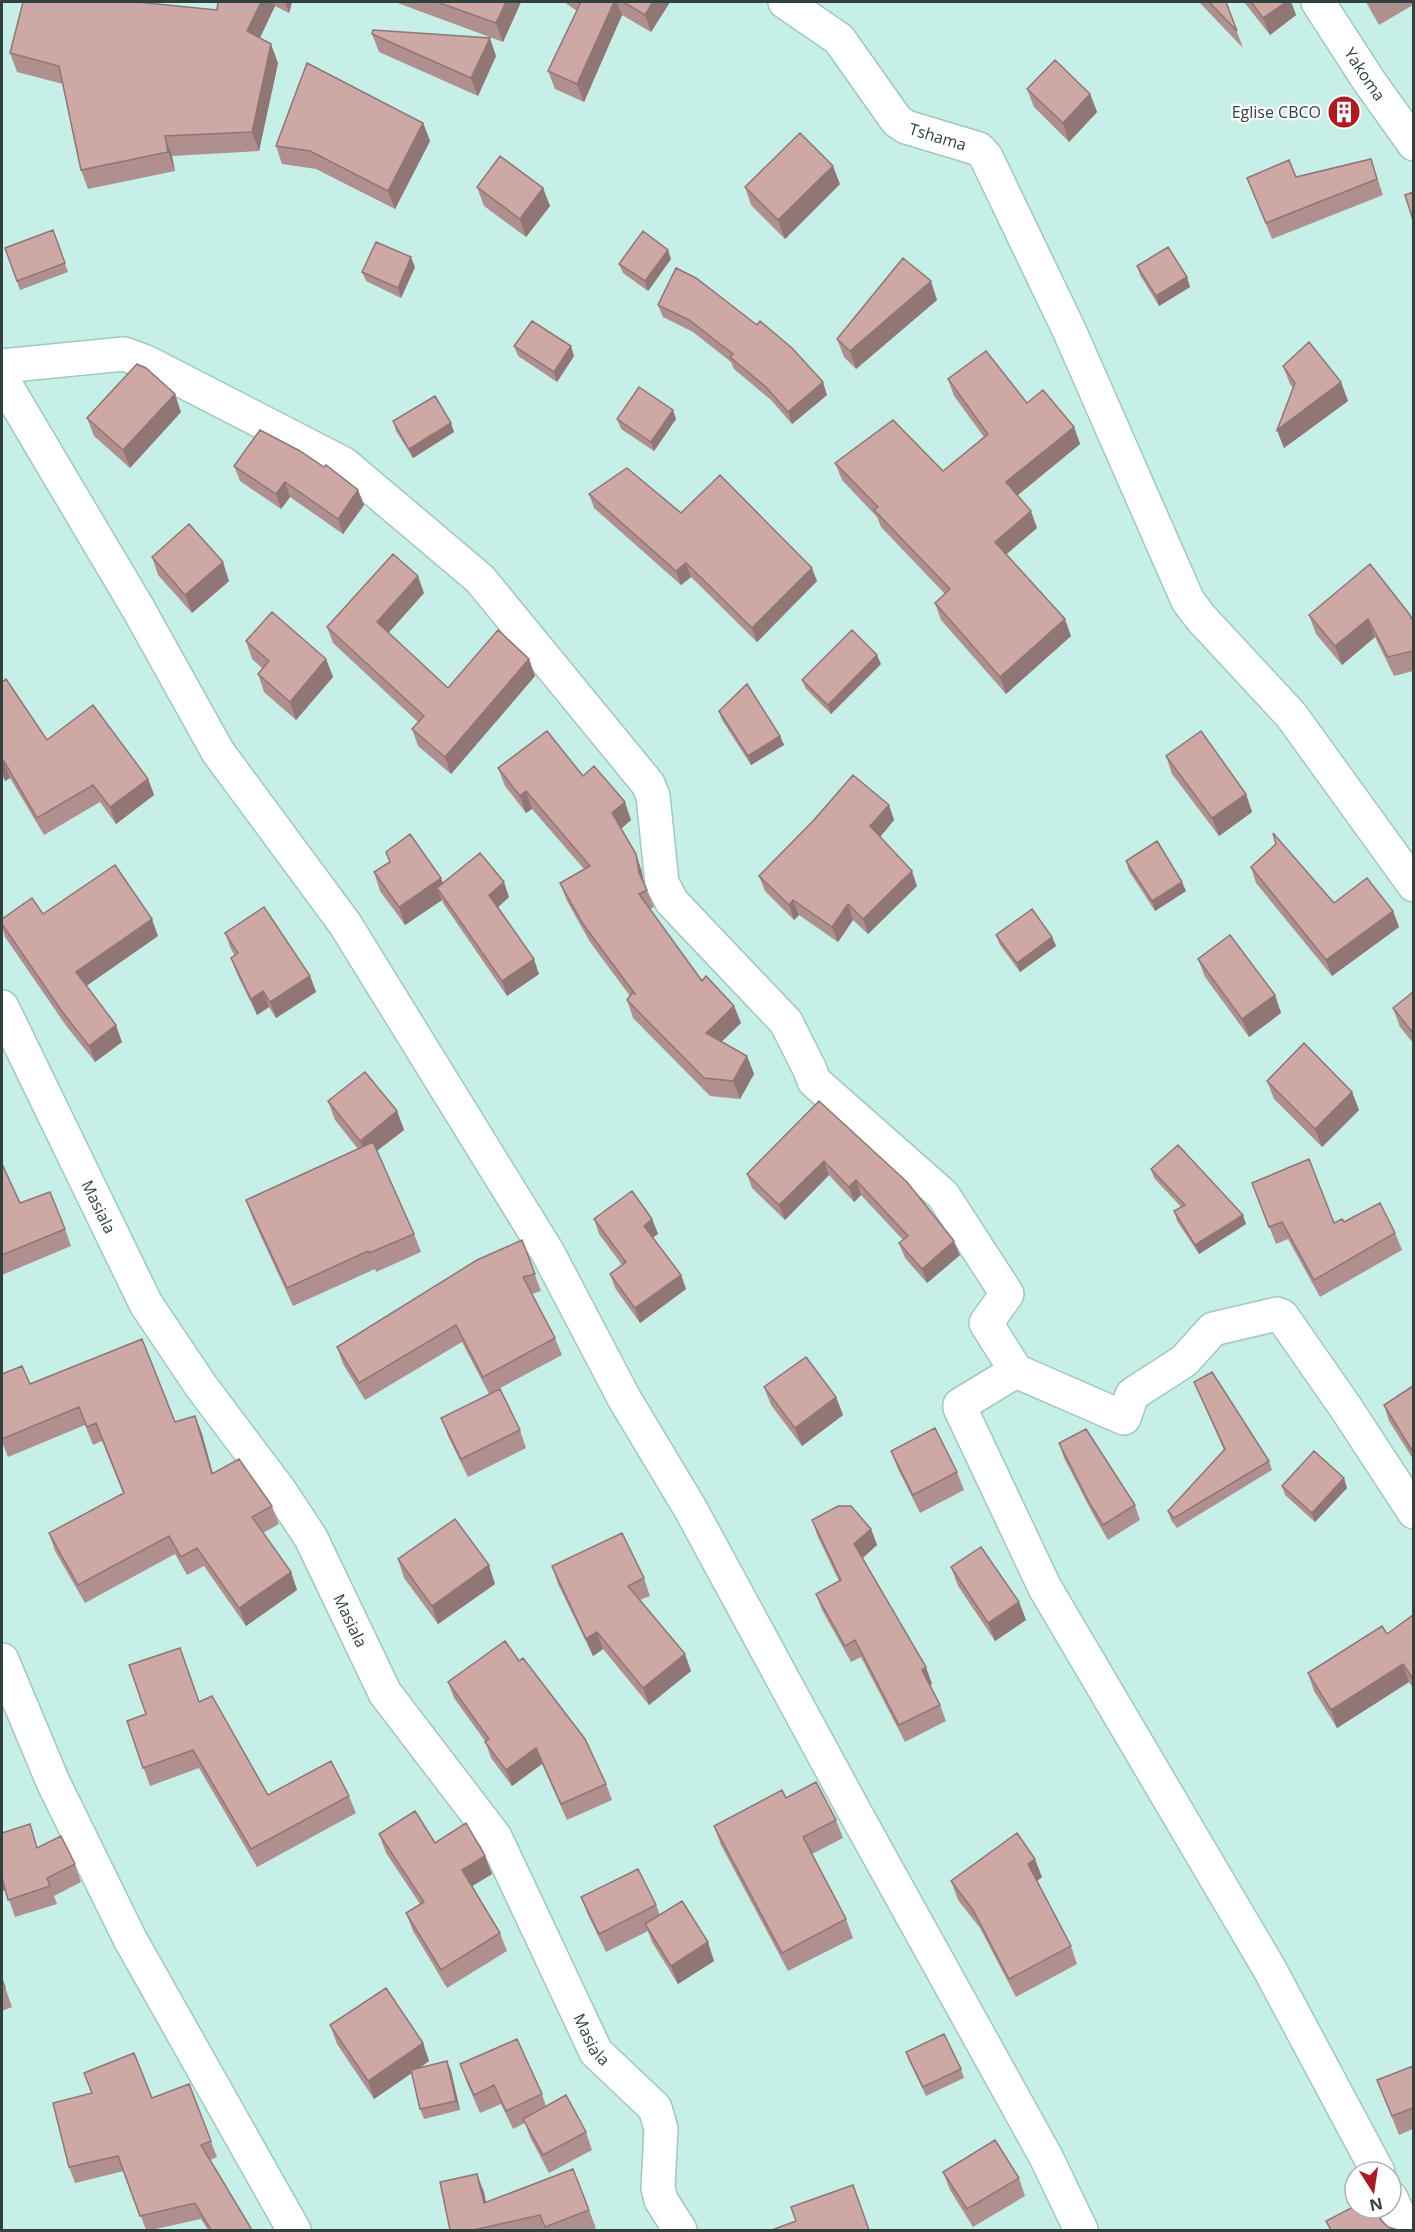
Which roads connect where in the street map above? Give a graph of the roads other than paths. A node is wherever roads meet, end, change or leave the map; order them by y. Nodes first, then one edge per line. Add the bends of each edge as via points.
1 (785, 2) edge
2 (1318, 2) edge
3 (1413, 144) edge
4 (2, 366) edge
5 (2, 379) edge
6 (1413, 885) edge
7 (2, 1007) edge
8 (1016, 1371) junction
9 (1413, 1512) edge
10 (2, 1660) edge
11 (1372, 2160) edge
12 (294, 2230) edge
13 (680, 2230) edge
14 (1081, 2230) edge

1 - 6 street, Tshama via 839,39 897,121 979,149 986,156 1193,609 1291,715
2 - 3 street, Yakoma
4 - 8 street via 124,354 140,360 344,464 480,579 648,784 653,796 662,883 672,902 786,1022 814,1081 943,1196 1007,1294 986,1323
5 - 14 street via 140,610 218,752 345,924 548,1253 624,1398 690,1508 1046,2157
7 - 13 street, Masiala via 146,1304 311,1538 385,1693 495,1837 596,2052 655,2108 661,2128 658,2188
8 - 9 street via 1124,1418 1132,1395 1184,1361 1213,1329 1277,1314 1346,1408
8 - 11 street via 960,1408 1046,1588 1269,1968
10 - 12 street via 53,1782 130,1939

